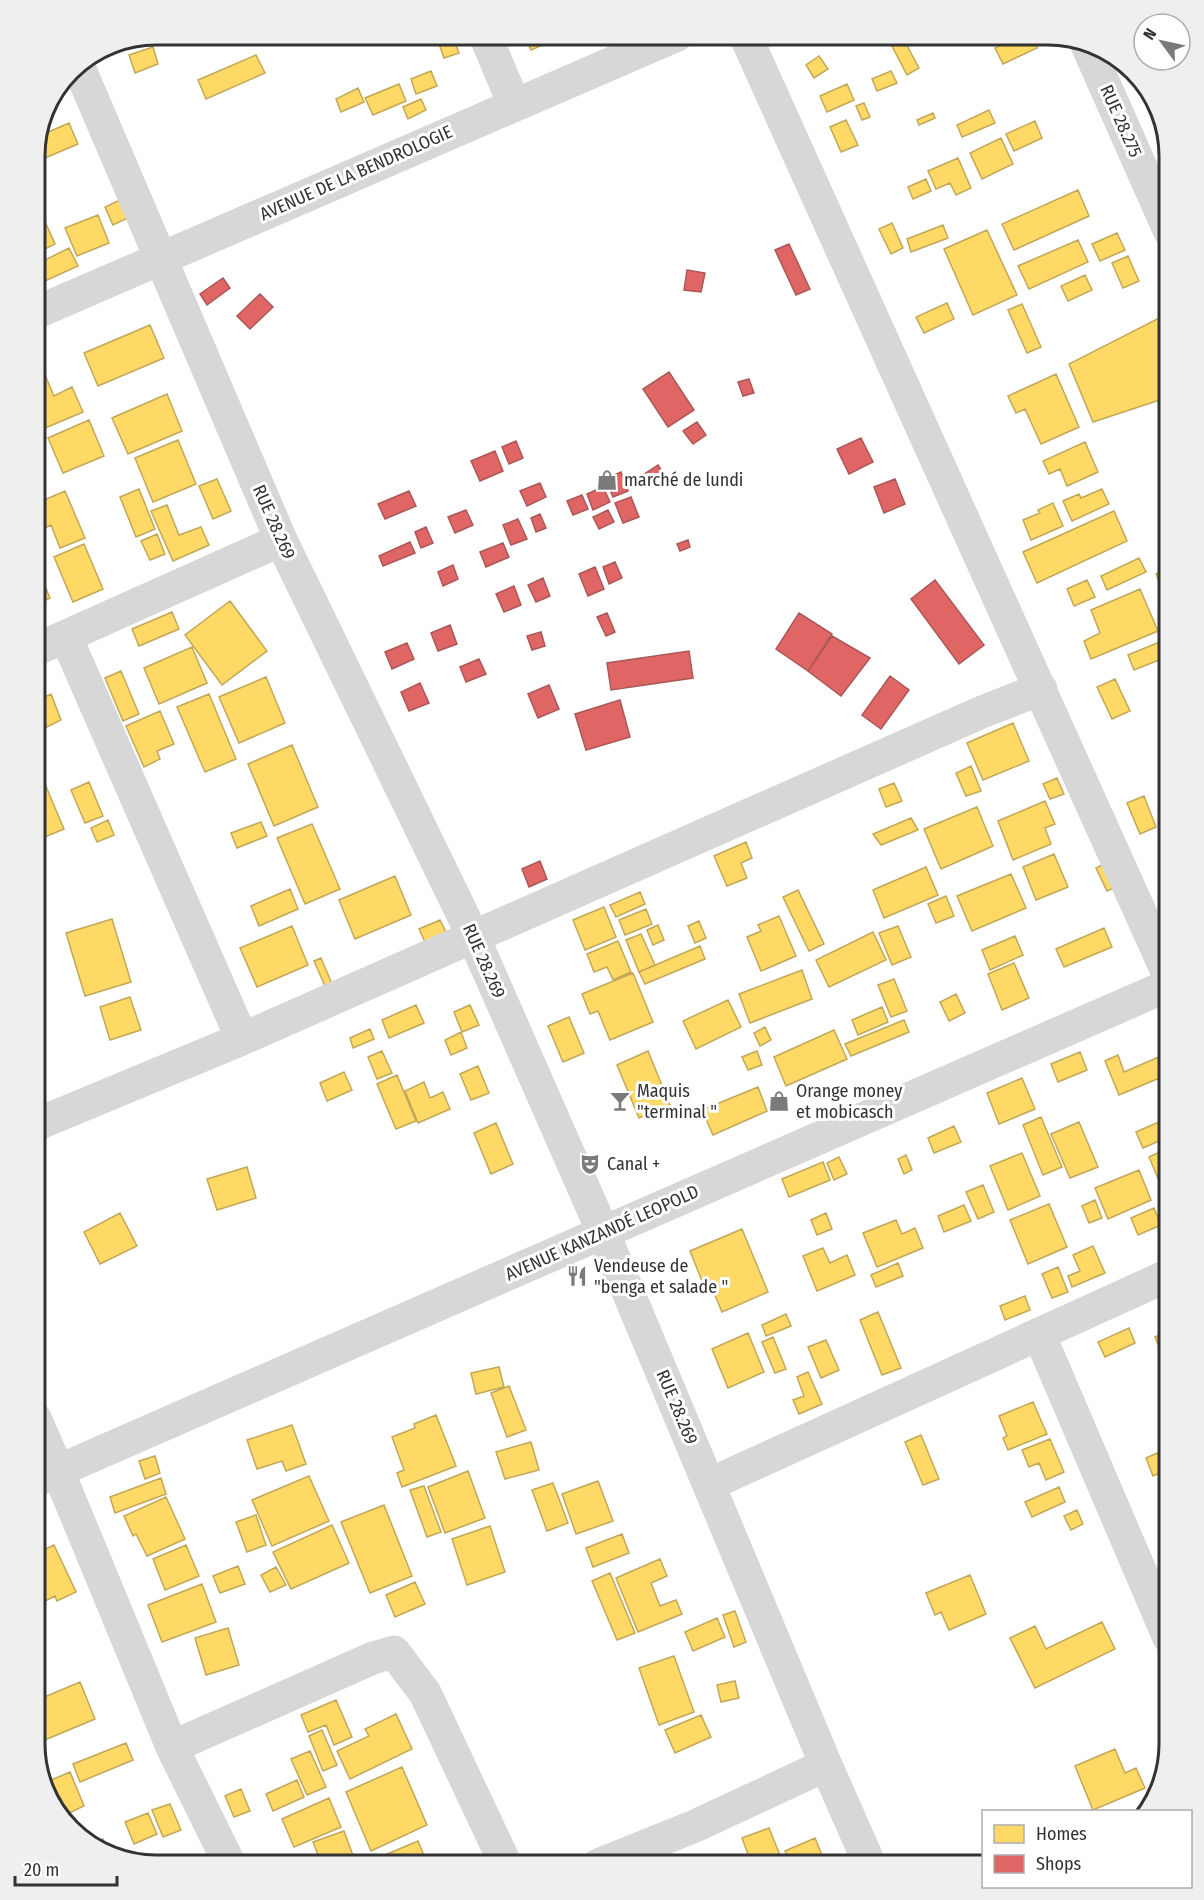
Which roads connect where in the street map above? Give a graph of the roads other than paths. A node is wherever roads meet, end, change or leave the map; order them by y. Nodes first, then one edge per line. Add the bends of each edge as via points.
1 (489, 45) edge
2 (653, 45) edge
3 (750, 45) edge
4 (1091, 54) edge
5 (82, 74) edge
6 (514, 104) junction
7 (1159, 205) edge
8 (161, 257) junction
9 (45, 309) edge
10 (281, 540) junction
11 (66, 637) junction
12 (45, 646) edge
13 (1041, 689) junction
14 (473, 936) junction
15 (1159, 952) edge
16 (1159, 990) edge
17 (242, 1039) junction
18 (45, 1121) edge
19 (603, 1232) junction
20 (1159, 1280) edge
21 (1039, 1334) junction
22 (46, 1476) edge
23 (710, 1484) junction
24 (1159, 1612) edge
25 (172, 1747) junction
26 (826, 1765) junction
27 (225, 1855) edge
28 (501, 1855) edge
29 (623, 1855) edge
30 (866, 1855) edge

1 - 6 street
2 - 6 street, AVENUE DE LA BENDROLOGIE
3 - 13 street
4 - 7 street, RUE 28.275
5 - 8 street, RUE 28.269
6 - 8 street, AVENUE DE LA BENDROLOGIE
8 - 9 street, AVENUE DE LA BENDROLOGIE
8 - 10 street, RUE 28.269
10 - 11 street
10 - 14 street, RUE 28.269
11 - 12 street
11 - 17 street
13 - 14 street
13 - 15 street
14 - 17 street
14 - 19 street, RUE 28.269
16 - 19 street, AVENUE KANZANDÉ LEOPOLD
17 - 18 street
19 - 22 street, AVENUE KANZANDÉ LEOPOLD
19 - 23 street, RUE 28.269
20 - 21 street
21 - 23 street
21 - 24 street
22 - 25 street
23 - 26 street, RUE 28.269
25 - 27 street
25 - 28 street via 394,1652 425,1693
26 - 29 street
26 - 30 street, RUE 28.269

